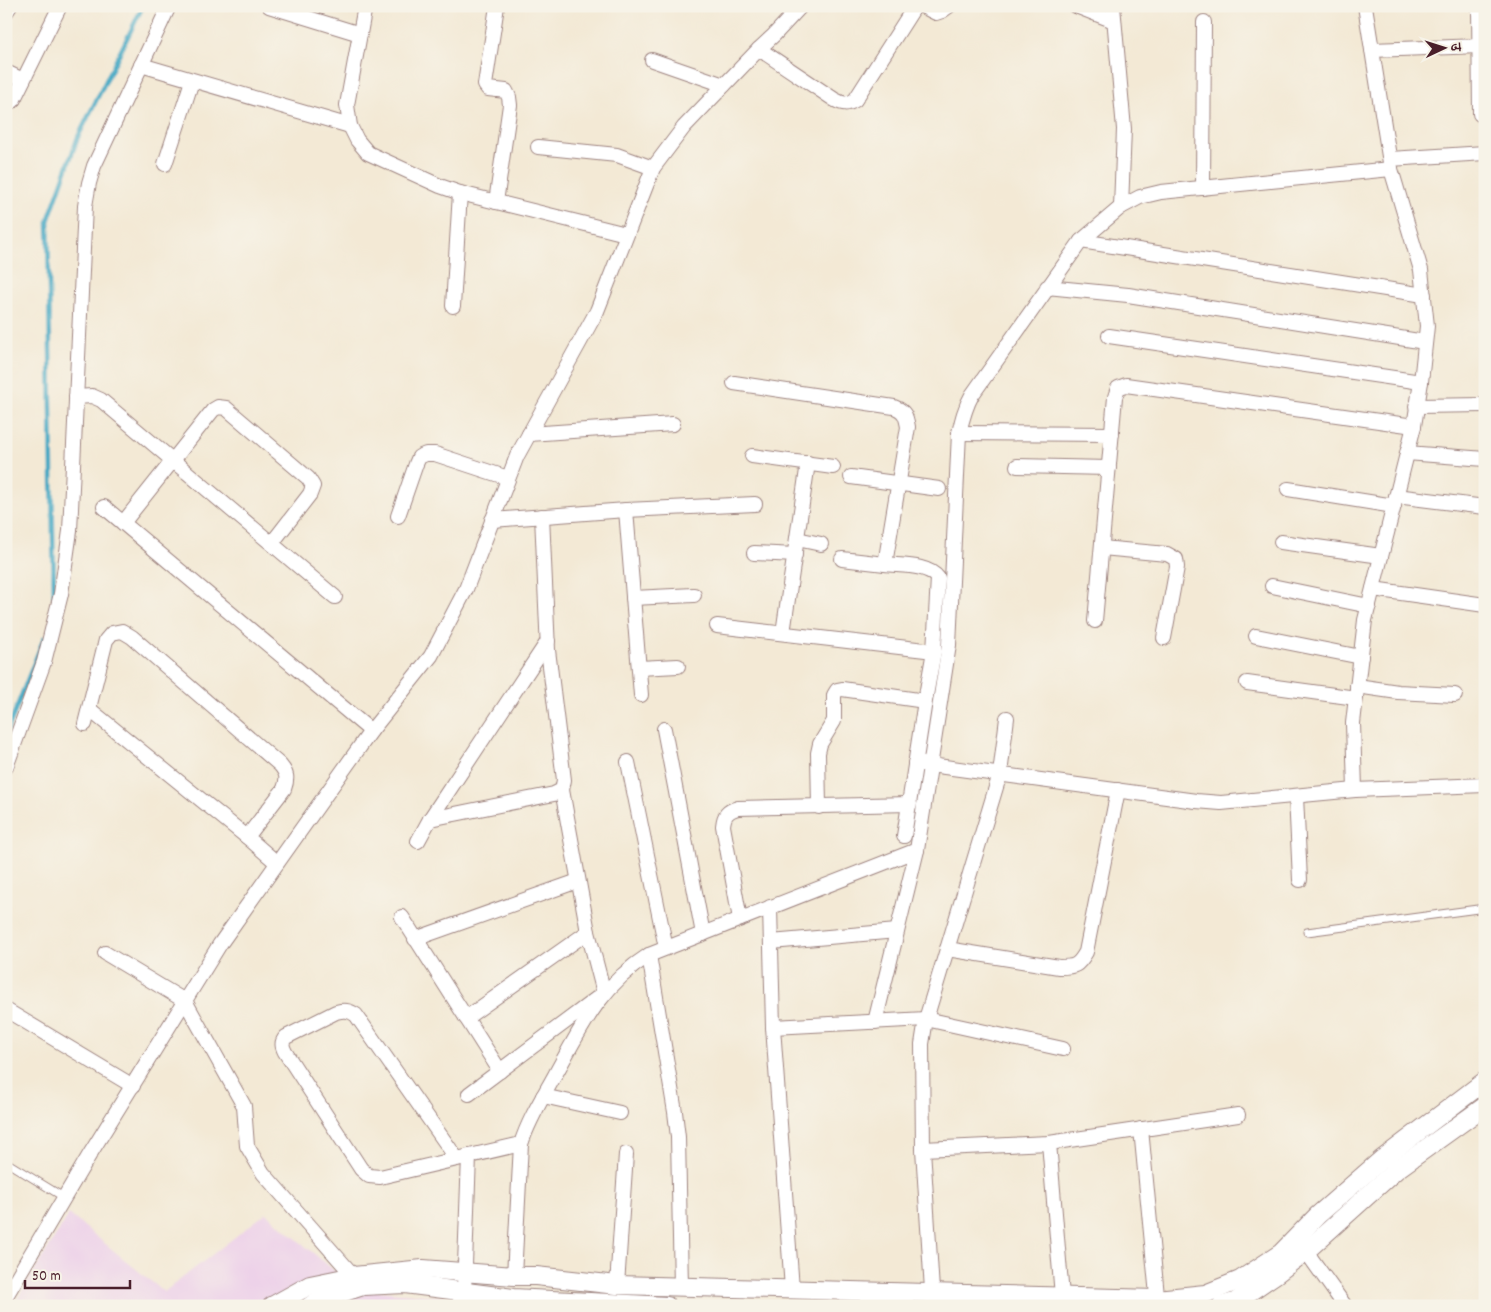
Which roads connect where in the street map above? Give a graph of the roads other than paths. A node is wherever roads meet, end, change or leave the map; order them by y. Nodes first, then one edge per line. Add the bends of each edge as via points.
1 (10, 6) edge
2 (60, 6) edge
3 (169, 6) edge
4 (269, 6) edge
5 (365, 6) edge
6 (497, 6) edge
7 (801, 6) edge
8 (914, 6) edge
9 (922, 6) edge
10 (949, 6) edge
11 (1076, 6) edge
12 (1112, 6) edge
13 (1365, 6) edge
14 (1479, 6) edge
15 (6, 12) edge
16 (1114, 21) junction
17 (1204, 22) dead end
18 (360, 34) junction
19 (1480, 46) junction
20 (759, 49) junction
21 (1372, 50) junction
22 (652, 60) dead end
23 (141, 65) junction
24 (6, 72) edge
25 (23, 80) junction
26 (192, 81) junction
27 (724, 85) junction
28 (13, 101) dead end
29 (1480, 114) dead end
30 (350, 126) junction
31 (538, 147) dead end
32 (1485, 152) edge
33 (165, 164) dead end
34 (1390, 164) junction
35 (653, 168) junction
36 (1203, 188) junction
37 (460, 193) junction
38 (496, 202) junction
39 (1120, 207) junction
40 (626, 234) junction
41 (1081, 241) junction
42 (1047, 287) junction
43 (1424, 295) junction
44 (453, 306) dead end
45 (1109, 336) dead end
46 (1425, 342) junction
47 (1421, 382) junction
48 (734, 383) dead end
49 (76, 397) junction
50 (1485, 405) edge
51 (1416, 406) junction
52 (673, 424) dead end
53 (1414, 426) junction
54 (959, 433) junction
55 (529, 434) junction
56 (1112, 434) junction
57 (1407, 453) junction
58 (752, 456) dead end
59 (174, 460) junction
60 (1485, 460) edge
61 (808, 464) junction
62 (1016, 466) dead end
63 (833, 467) dead end
64 (1109, 468) junction
65 (851, 477) dead end
66 (508, 478) junction
67 (898, 484) junction
68 (1288, 488) dead end
69 (940, 489) dead end
70 (1395, 501) junction
71 (755, 504) dead end
72 (104, 507) dead end
73 (1485, 507) edge
74 (626, 510) junction
75 (398, 516) dead end
76 (542, 516) junction
77 (492, 520) junction
78 (123, 523) junction
79 (797, 540) junction
80 (1280, 542) dead end
81 (272, 543) junction
82 (821, 544) dead end
83 (1102, 548) junction
84 (754, 553) dead end
85 (795, 555) junction
86 (1381, 556) junction
87 (842, 559) dead end
88 (885, 564) junction
89 (1272, 586) dead end
90 (1373, 589) junction
91 (694, 596) dead end
92 (335, 597) dead end
93 (633, 598) junction
94 (1485, 605) edge
95 (1369, 606) junction
96 (1095, 622) dead end
97 (716, 626) dead end
98 (783, 633) junction
99 (1256, 636) dead end
100 (1164, 638) dead end
101 (548, 640) junction
102 (934, 651) junction
103 (1361, 657) junction
104 (678, 666) dead end
105 (639, 668) junction
106 (1247, 683) dead end
107 (1357, 692) junction
108 (1455, 695) dead end
109 (641, 696) dead end
110 (924, 701) junction
111 (89, 709) junction
112 (1007, 718) dead end
113 (85, 724) dead end
114 (664, 729) dead end
115 (372, 732) junction
116 (628, 762) dead end
117 (915, 763) junction
118 (931, 765) junction
119 (6, 767) edge
120 (1000, 774) junction
121 (1485, 785) edge
122 (562, 790) junction
123 (1118, 790) junction
124 (1355, 790) junction
125 (1296, 796) junction
126 (910, 804) junction
127 (819, 807) junction
128 (430, 819) junction
129 (904, 836) dead end
130 (246, 837) junction
131 (418, 841) dead end
132 (917, 850) junction
133 (277, 863) junction
134 (1300, 880) dead end
135 (578, 881) junction
136 (770, 907) junction
137 (1485, 908) edge
138 (402, 916) dead end
139 (740, 919) junction
140 (897, 931) junction
141 (588, 932) junction
142 (1307, 932) dead end
143 (703, 934) junction
144 (415, 939) junction
145 (771, 942) junction
146 (666, 948) junction
147 (947, 949) junction
148 (105, 954) dead end
149 (649, 955) junction
150 (604, 993) junction
151 (185, 1001) junction
152 (6, 1010) edge
153 (466, 1018) junction
154 (926, 1019) junction
155 (875, 1022) junction
156 (773, 1027) junction
157 (1063, 1049) dead end
158 (500, 1070) junction
159 (1485, 1081) edge
160 (133, 1086) junction
161 (469, 1094) dead end
162 (544, 1096) junction
163 (1485, 1106) edge
164 (620, 1113) dead end
165 (1238, 1114) dead end
166 (1141, 1129) junction
167 (1049, 1143) junction
168 (521, 1144) junction
169 (923, 1149) junction
170 (626, 1154) dead end
171 (463, 1158) junction
172 (6, 1162) edge
173 (65, 1198) junction
174 (1301, 1244) junction
175 (464, 1272) junction
176 (514, 1276) junction
177 (358, 1281) junction
178 (617, 1285) junction
179 (651, 1286) junction
180 (681, 1287) junction
181 (792, 1289) junction
182 (6, 1296) edge
183 (1062, 1296) junction
184 (461, 1299) edge
185 (932, 1299) edge
186 (1158, 1302) edge
187 (656, 1305) edge
188 (272, 1306) edge
189 (310, 1306) edge
190 (1220, 1306) edge
191 (1345, 1306) edge

1 - 15 street
2 - 25 street
3 - 23 street
4 - 18 street
5 - 18 street
6 - 38 street via 485,85 488,89 506,91 510,105
7 - 20 street
8 - 20 street via 855,100 849,103 835,100
9 - 10 street via 936,13
11 - 16 street
12 - 16 street
13 - 21 street
14 - 19 street
16 - 39 street via 1124,129
17 - 36 street
18 - 30 street via 347,105
19 - 21 street
19 - 29 street
20 - 27 street
21 - 34 street
22 - 27 street
23 - 26 street
23 - 49 street via 89,183 85,206
24 - 25 street
25 - 28 street
26 - 30 street
26 - 33 street
27 - 35 street via 684,127
30 - 37 street via 368,153
31 - 35 street via 617,155
32 - 34 street
34 - 36 street
34 - 43 street via 1421,270
35 - 40 street
36 - 39 street via 1161,192 1140,197
37 - 38 street
37 - 44 street
38 - 40 street
39 - 41 street
40 - 55 street via 597,311
41 - 42 street
41 - 43 street
42 - 46 street via 1128,295
42 - 54 street via 972,395
43 - 46 street
45 - 47 street
46 - 47 street
47 - 51 street
48 - 67 street via 901,410 908,427
49 - 59 street via 92,396 101,400
49 - 119 street via 70,531 61,594 44,662
50 - 51 street
51 - 53 street
52 - 55 street
53 - 56 street via 1126,385 1118,388 1115,397
53 - 57 street
54 - 56 street
54 - 118 street via 950,645
55 - 66 street
56 - 64 street
57 - 60 street
57 - 70 street
58 - 61 street
59 - 78 street
59 - 81 street
59 - 81 street via 213,410 226,408 308,478 313,486
61 - 63 street
61 - 79 street
62 - 64 street
64 - 83 street
65 - 67 street
66 - 75 street via 434,454 419,456
66 - 77 street
67 - 69 street
67 - 88 street
68 - 70 street
70 - 73 street
70 - 86 street
71 - 74 street
72 - 78 street
74 - 76 street
74 - 93 street
76 - 77 street
76 - 101 street
77 - 115 street via 466,589 431,656
78 - 115 street
79 - 82 street
79 - 85 street
80 - 86 street
81 - 92 street
83 - 96 street
83 - 100 street via 1167,554 1176,559
84 - 85 street
85 - 98 street
86 - 90 street
87 - 88 street
88 - 102 street via 927,570 938,578
89 - 95 street
90 - 94 street
90 - 95 street
91 - 93 street
93 - 105 street
95 - 103 street
97 - 98 street
98 - 102 street
99 - 103 street
101 - 122 street via 564,780
101 - 128 street
102 - 110 street
103 - 107 street
104 - 105 street
105 - 109 street
106 - 107 street
107 - 108 street
107 - 124 street via 1353,723
110 - 117 street
110 - 127 street via 837,690 834,695 834,721 818,753
111 - 113 street
111 - 130 street
111 - 130 street via 106,640 112,633 122,631 286,772 284,788
112 - 120 street
114 - 143 street
115 - 133 street
116 - 146 street
117 - 118 street
117 - 126 street
118 - 120 street
118 - 132 street
120 - 123 street
120 - 147 street
121 - 124 street
122 - 128 street
122 - 135 street
123 - 125 street via 1221,802
123 - 147 street via 1086,952 1080,963 1070,968 1059,968
124 - 125 street
125 - 134 street
126 - 127 street
126 - 129 street
127 - 139 street via 738,808 724,816 723,826
128 - 131 street
130 - 133 street
132 - 136 street
132 - 140 street
133 - 151 street
135 - 141 street
135 - 144 street
136 - 139 street
136 - 145 street
137 - 142 lane
138 - 144 street
139 - 143 street
140 - 145 street
140 - 155 street
141 - 150 street
141 - 153 street
143 - 146 street
144 - 153 street
145 - 156 street
146 - 149 street
147 - 154 street
148 - 151 street
149 - 150 street via 632,966
149 - 180 street via 678,1137
150 - 158 street
150 - 162 street via 586,1018
151 - 160 street
151 - 177 street via 244,1106 247,1146 263,1173
152 - 160 street
153 - 158 street
154 - 155 street
154 - 157 street
154 - 169 street via 922,1044
155 - 156 street
156 - 181 street
158 - 161 street
159 - 174 street via 1381,1160 1318,1215
160 - 173 street
162 - 164 street
162 - 168 street
163 - 174 street
165 - 166 street
166 - 167 street
166 - 186 street
167 - 169 street
167 - 183 street
168 - 171 street
168 - 176 street
169 - 185 street
170 - 178 street
171 - 171 street via 351,1011 336,1012 283,1041 285,1052 361,1169 369,1176 380,1177
171 - 175 street
172 - 173 lane
173 - 182 street
174 - 186 street via 1240,1280 1204,1294
174 - 190 street via 1276,1274 1235,1302
174 - 191 street
175 - 176 street
175 - 177 street via 423,1269
175 - 184 street
176 - 178 street
177 - 184 street via 406,1284
177 - 188 street via 310,1285
177 - 189 street
178 - 179 street
179 - 180 street
179 - 187 street
180 - 181 street
181 - 185 street
183 - 185 street
183 - 186 street
184 - 187 street via 513,1298

